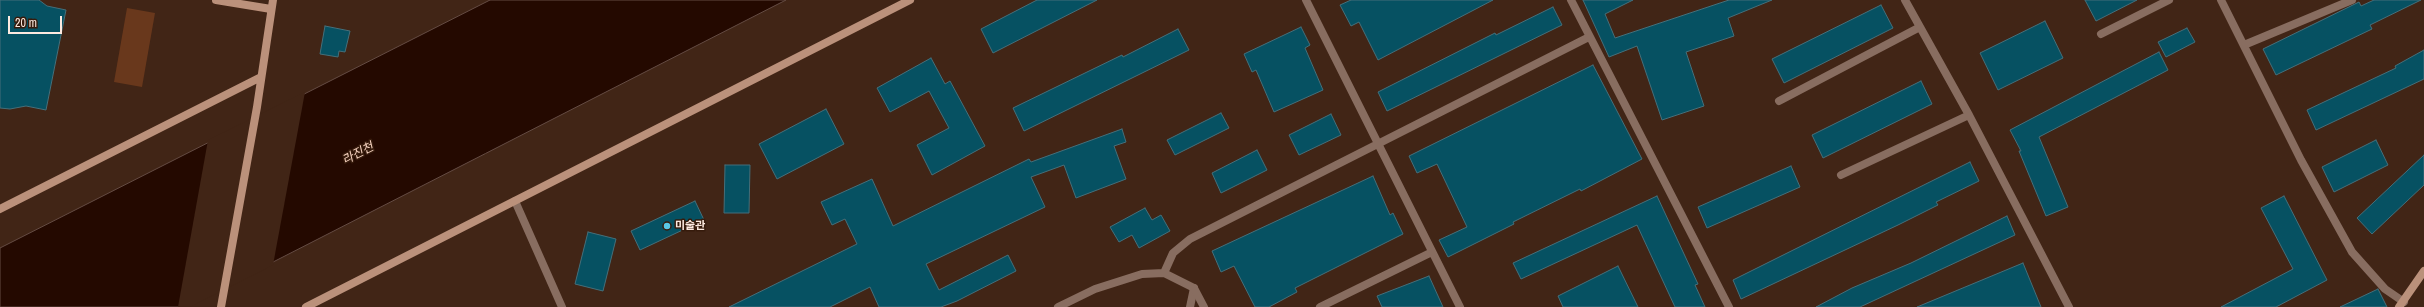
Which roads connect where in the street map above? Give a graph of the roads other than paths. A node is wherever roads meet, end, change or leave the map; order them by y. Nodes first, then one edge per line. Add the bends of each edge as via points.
1 (216, 0) edge
2 (273, 0) edge
3 (910, 0) edge
4 (1306, 0) edge
5 (1571, 0) edge
6 (1905, 0) edge
7 (2170, 0) edge
8 (2221, 0) edge
9 (2352, 0) edge
10 (272, 9) junction
11 (1920, 27) junction
12 (2101, 34) dead end
13 (1589, 37) junction
14 (2244, 45) junction
15 (261, 77) junction
16 (1779, 101) dead end
17 (1969, 115) junction
18 (1377, 143) junction
19 (1841, 175) dead end
20 (515, 201) junction
21 (0, 209) edge
22 (1432, 252) junction
23 (2424, 271) edge
24 (1164, 273) junction
25 (1194, 288) junction
26 (2401, 304) edge
27 (222, 305) edge
28 (306, 307) edge
29 (562, 307) edge
30 (1058, 307) edge
31 (1190, 307) edge
32 (1204, 307) edge
33 (1320, 307) edge
34 (1460, 307) edge
35 (1729, 307) edge
36 (2069, 307) edge

1 - 10 street
2 - 10 street
3 - 20 street
4 - 18 street
5 - 13 street
6 - 11 street
7 - 12 street
8 - 14 street
9 - 14 street
10 - 15 street
11 - 16 street
11 - 17 street
13 - 18 street
13 - 35 street
14 - 26 street via 2301,160 2352,252 2384,289
15 - 21 street
15 - 27 street
17 - 19 street
17 - 36 street
18 - 22 street
18 - 24 street via 1190,239 1173,253
20 - 28 street
20 - 29 street
22 - 33 street
22 - 34 street
23 - 26 street
24 - 25 street
24 - 30 street via 1142,274 1102,287
25 - 31 street
25 - 32 street

